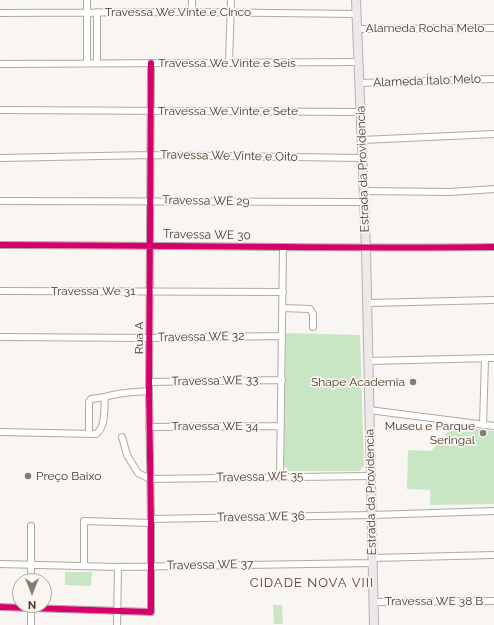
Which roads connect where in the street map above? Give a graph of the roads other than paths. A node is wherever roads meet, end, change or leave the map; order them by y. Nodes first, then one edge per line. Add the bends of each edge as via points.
1 (87, 0) edge
2 (192, 0) edge
3 (231, 0) edge
4 (356, 0) edge
5 (97, 12) junction
6 (192, 12) junction
7 (231, 12) junction
8 (0, 13) edge
9 (87, 13) junction
10 (356, 14) junction
11 (494, 28) edge
12 (357, 29) junction
13 (358, 62) junction
14 (87, 63) junction
15 (97, 63) junction
16 (150, 63) junction
17 (229, 63) junction
18 (0, 64) edge
19 (494, 79) edge
20 (359, 83) junction
21 (0, 110) edge
22 (150, 111) junction
23 (361, 112) junction
24 (494, 134) edge
25 (362, 140) junction
26 (150, 155) junction
27 (0, 158) edge
28 (362, 158) junction
29 (494, 190) edge
30 (364, 191) junction
31 (0, 200) edge
32 (150, 201) junction
33 (364, 202) junction
34 (0, 245) edge
35 (150, 245) junction
36 (284, 247) junction
37 (494, 247) edge
38 (366, 248) junction
39 (0, 291) edge
40 (149, 292) junction
41 (283, 292) junction
42 (494, 300) edge
43 (368, 303) junction
44 (283, 308) junction
45 (313, 327) dead end
46 (282, 336) junction
47 (0, 337) edge
48 (150, 338) junction
49 (494, 358) edge
50 (486, 359) junction
51 (368, 361) junction
52 (282, 380) junction
53 (149, 382) junction
54 (149, 391) junction
55 (105, 397) junction
56 (369, 410) junction
57 (483, 425) junction
58 (281, 426) junction
59 (494, 426) edge
60 (149, 427) junction
61 (0, 432) edge
62 (89, 434) junction
63 (122, 437) dead end
64 (371, 476) junction
65 (280, 477) junction
66 (150, 479) junction
67 (494, 511) edge
68 (372, 515) junction
69 (151, 521) junction
70 (31, 526) dead end
71 (494, 555) edge
72 (373, 560) junction
73 (0, 564) edge
74 (31, 565) junction
75 (84, 566) junction
76 (118, 566) junction
77 (150, 566) junction
78 (31, 573) edge
79 (494, 601) edge
80 (374, 602) junction
81 (0, 607) edge
82 (12, 607) edge
83 (52, 608) edge
84 (117, 611) junction
85 (31, 613) edge
86 (31, 625) edge
87 (117, 625) edge
88 (374, 625) edge

1 - 9 street
2 - 6 street
3 - 7 street
4 - 10 main road, Estrada da Providencia
5 - 6 street, Travessa We Vinte e Cinco
5 - 9 street, Travessa We Vinte e Cinco
5 - 15 street
6 - 7 street, Travessa We Vinte e Cinco
7 - 10 street, Travessa We Vinte e Cinco
7 - 17 street
8 - 9 street, Travessa We Vinte e Cinco
9 - 14 street
10 - 12 main road, Estrada da Providencia
11 - 12 street, Alameda Rocha Melo
12 - 13 main road, Estrada da Providencia
13 - 17 street, Travessa We Vinte e Seis
13 - 20 main road, Estrada da Providencia
14 - 15 street, Travessa We Vinte e Seis
14 - 18 street, Travessa We Vinte e Seis
15 - 16 street, Travessa We Vinte e Seis
16 - 17 street, Travessa We Vinte e Seis
16 - 22 street, Rua A
19 - 20 street, Alameda Ítalo Melo
20 - 23 main road, Estrada da Providencia
21 - 22 street, Travessa We Vinte e Sete
22 - 23 street, Travessa We Vinte e Sete
22 - 26 street, Rua A
23 - 25 main road, Estrada da Providencia
24 - 25 street
25 - 28 main road, Estrada da Providencia
26 - 27 street, Travessa We Vinte e Oito
26 - 28 street, Travessa We Vinte e Oito
26 - 32 street, Rua A
28 - 30 main road, Estrada da Providencia
29 - 30 street
30 - 33 main road, Estrada da Providencia
31 - 32 street, Travessa WE 29
32 - 33 street, Travessa WE 29
32 - 35 street, Rua A
33 - 38 main road, Estrada da Providencia
34 - 35 street, Travessa WE 30
35 - 36 street, Travessa WE 30
35 - 40 street, Rua A
36 - 38 street, Travessa WE 30
36 - 41 street
37 - 38 street, Travessa WE 30
38 - 43 main road, Estrada da Providencia
39 - 40 street, Travessa We 31
40 - 41 street, Travessa We 31
40 - 48 street, Rua A
41 - 44 street
42 - 43 street
43 - 51 main road, Estrada da Providencia
44 - 45 street via 310,309 313,314
44 - 46 street
46 - 48 street, Travessa WE 32
46 - 52 street
47 - 48 street, Travessa WE 32
48 - 53 street, Rua A
49 - 50 street
50 - 51 street
50 - 57 street
51 - 56 main road, Estrada da Providencia
52 - 53 street, Travessa WE 33
52 - 58 street
53 - 54 street, Rua A
54 - 55 street
54 - 60 street, Rua A
55 - 62 street via 100,432
55 - 62 street via 93,398 89,402
56 - 57 street
56 - 64 main road, Estrada da Providencia
57 - 59 street
58 - 60 street, Travessa WE 34
58 - 65 street
60 - 66 street, Rua A
61 - 62 street
63 - 66 street via 127,455 138,473
64 - 65 street, Travessa WE 35
64 - 68 main road, Estrada da Providencia
65 - 66 street, Travessa WE 35
66 - 69 street, Rua A
67 - 68 street, Travessa WE 36
68 - 69 street, Travessa WE 36
68 - 72 main road, Estrada da Providencia
69 - 75 street, Travessa WE 36 via 84,521
69 - 77 street, Rua A
70 - 74 street
71 - 72 street, Travessa WE 37
72 - 77 street, Travessa WE 37
72 - 80 main road, Estrada da Providencia
73 - 74 street, Travessa WE 37
74 - 75 street, Travessa WE 37
74 - 78 street
75 - 76 street, Travessa WE 37
76 - 77 street, Travessa WE 37
76 - 84 street
77 - 84 street, Rua A via 151,612
79 - 80 street, Travessa WE 38 B
80 - 88 main road, Estrada da Providencia
81 - 82 street
83 - 84 street
84 - 87 street
85 - 86 street

